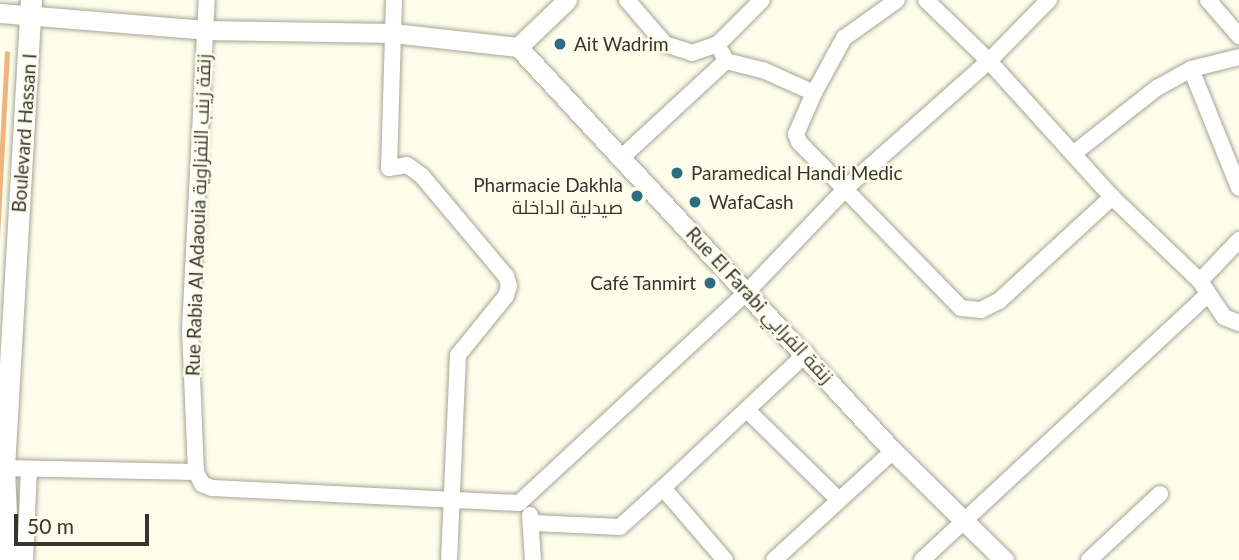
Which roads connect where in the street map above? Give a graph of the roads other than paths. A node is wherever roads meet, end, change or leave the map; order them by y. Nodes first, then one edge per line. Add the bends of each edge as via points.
1 (208, 0) edge
2 (394, 0) edge
3 (567, 0) edge
4 (627, 0) edge
5 (762, 0) edge
6 (897, 0) edge
7 (926, 0) edge
8 (1049, 0) edge
9 (1208, 0) edge
10 (31, 7) edge
11 (0, 13) edge
12 (205, 30) junction
13 (393, 33) junction
14 (1239, 37) edge
15 (718, 44) junction
16 (518, 47) junction
17 (1239, 57) edge
18 (726, 61) junction
19 (989, 61) junction
20 (1191, 69) junction
21 (814, 93) junction
22 (1073, 154) junction
23 (622, 157) junction
24 (846, 187) junction
25 (1239, 188) edge
26 (1112, 197) junction
27 (1239, 240) edge
28 (1203, 288) junction
29 (748, 291) junction
30 (1239, 323) edge
31 (807, 354) junction
32 (748, 411) junction
33 (893, 451) junction
34 (4, 468) junction
35 (29, 469) junction
36 (196, 472) junction
37 (663, 488) junction
38 (1160, 494) dead end
39 (453, 496) junction
40 (838, 499) junction
41 (519, 503) junction
42 (965, 522) junction
43 (533, 523) junction
44 (8, 560) edge
45 (25, 560) edge
46 (449, 560) edge
47 (533, 560) edge
48 (725, 560) edge
49 (774, 560) edge
50 (922, 560) edge
51 (1004, 560) edge
52 (1089, 560) edge

1 - 12 street, Rue Rabia Al Adaouia زنقة زينب النفزاوية
2 - 13 street
3 - 16 street
4 - 15 street via 677,51 703,52
5 - 15 street
6 - 21 street via 844,38
7 - 19 street
8 - 19 street
9 - 14 street
10 - 11 street
10 - 12 street
10 - 34 main road, Boulevard Hassan I
12 - 13 street
12 - 36 street, Rue Rabia Al Adaouia زنقة زينب النفزاوية via 190,330
13 - 16 street
13 - 39 street via 389,168 407,165 431,185 506,276 509,286 506,296 458,355
15 - 18 street
16 - 23 street, Rue El Farabi زنقة الفرابي
17 - 20 street
18 - 21 street via 763,70
18 - 23 street
19 - 22 street
19 - 24 street
20 - 22 street via 1157,88
20 - 25 street
21 - 24 street via 796,137
22 - 26 street
23 - 29 street, Rue El Farabi زنقة الفرابي
24 - 26 street via 953,304 975,310 999,301
24 - 29 street
26 - 28 street
27 - 28 street
28 - 30 street via 1224,317
28 - 42 street
29 - 31 street, Rue El Farabi زنقة الفرابي
29 - 41 street
31 - 32 street
31 - 33 street, Rue El Farabi زنقة الفرابي
32 - 37 street
32 - 40 street
33 - 40 street
33 - 42 street, Rue El Farabi زنقة الفرابي
34 - 35 street
34 - 44 main road, Boulevard Hassan I
35 - 36 street
35 - 45 street
36 - 39 street via 212,488
37 - 43 street via 620,527
37 - 48 street
38 - 52 street
39 - 41 street
39 - 46 street
40 - 49 street
41 - 43 street
42 - 50 street
42 - 51 street, Rue El Farabi زنقة الفرابي
43 - 47 street

